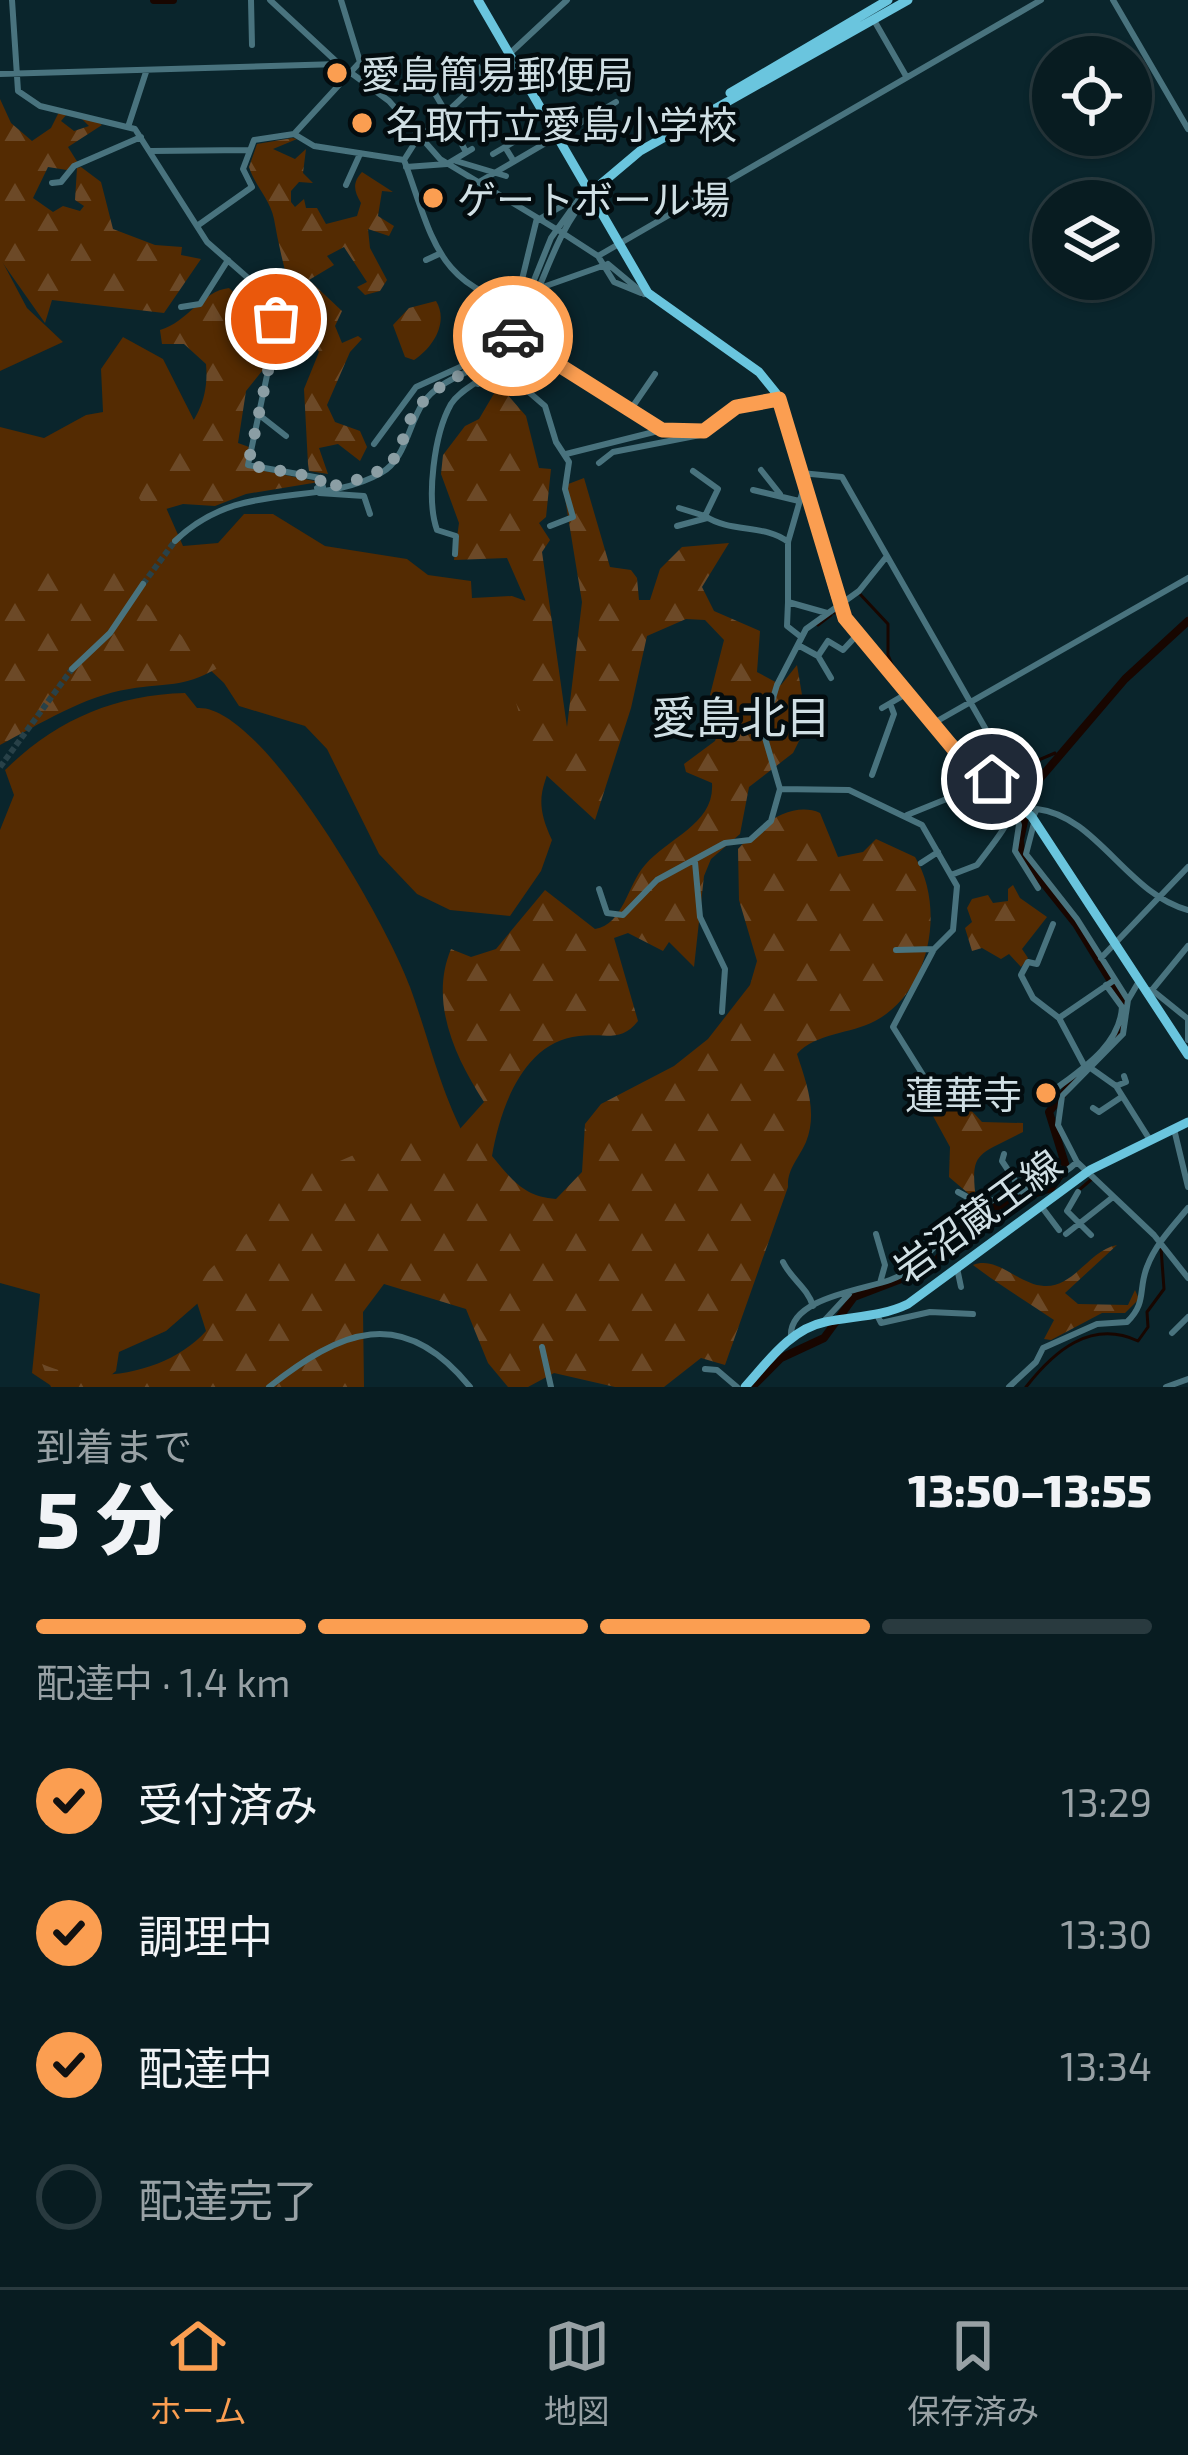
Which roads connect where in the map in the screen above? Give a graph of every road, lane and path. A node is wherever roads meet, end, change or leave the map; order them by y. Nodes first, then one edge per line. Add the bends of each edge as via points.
1 (12, 0) edge
2 (251, 0) edge
3 (270, 0) edge
4 (341, 0) edge
5 (478, 0) edge
6 (567, 0) edge
7 (888, 0) edge
8 (908, 0) edge
9 (1041, 0) edge
10 (1114, 0) edge
11 (875, 22) dead end
12 (251, 45) dead end
13 (509, 54) junction
14 (473, 58) dead end
15 (339, 64) junction
16 (146, 72) junction
17 (0, 74) edge
18 (13, 74) junction
19 (353, 75) junction
20 (486, 76) junction
21 (906, 77) junction
22 (500, 91) dead end
23 (434, 92) dead end
24 (616, 102) dead end
25 (447, 114) junction
26 (129, 124) junction
27 (1188, 129) edge
28 (294, 134) junction
29 (525, 135) dead end
30 (421, 136) junction
31 (556, 136) junction
32 (141, 137) junction
33 (458, 137) dead end
34 (505, 147) junction
35 (249, 149) junction
36 (151, 151) junction
37 (360, 154) junction
38 (493, 154) dead end
39 (513, 160) junction
40 (451, 162) junction
41 (405, 164) junction
42 (494, 172) junction
43 (506, 176) dead end
44 (478, 182) junction
45 (52, 183) dead end
46 (346, 185) dead end
47 (588, 192) junction
48 (564, 205) dead end
49 (538, 219) junction
50 (197, 226) junction
51 (558, 230) junction
52 (617, 243) junction
53 (439, 254) junction
54 (598, 256) junction
55 (228, 260) junction
56 (426, 260) dead end
57 (605, 267) junction
58 (646, 293) junction
59 (516, 302) junction
60 (181, 307) dead end
61 (527, 307) junction
62 (515, 333) junction
63 (493, 362) junction
64 (471, 367) junction
65 (656, 374) dead end
66 (478, 384) junction
67 (779, 399) junction
68 (631, 410) junction
69 (258, 414) junction
70 (662, 430) junction
71 (704, 431) junction
72 (286, 436) dead end
73 (374, 444) dead end
74 (566, 454) junction
75 (599, 464) dead end
76 (760, 470) dead end
77 (693, 471) dead end
78 (801, 473) junction
79 (804, 486) junction
80 (320, 488) junction
81 (753, 490) dead end
82 (783, 497) junction
83 (701, 500) dead end
84 (799, 501) junction
85 (710, 504) junction
86 (679, 508) dead end
87 (370, 514) dead end
88 (705, 517) junction
89 (550, 526) dead end
90 (677, 526) dead end
91 (176, 541) tunnel mouth
92 (788, 542) junction
93 (455, 554) dead end
94 (887, 556) junction
95 (1188, 578) edge
96 (143, 584) tunnel mouth
97 (788, 602) junction
98 (835, 610) junction
99 (856, 635) junction
100 (799, 641) junction
101 (818, 656) junction
102 (72, 669) tunnel mouth
103 (831, 678) dead end
104 (906, 694) junction
105 (971, 702) junction
106 (932, 724) junction
107 (872, 775) dead end
108 (986, 782) junction
109 (780, 788) junction
110 (1015, 801) junction
111 (981, 804) dead end
112 (967, 806) dead end
113 (926, 812) junction
114 (903, 815) junction
115 (1032, 818) junction
116 (922, 825) junction
117 (938, 852) junction
118 (695, 862) junction
119 (921, 863) dead end
120 (1188, 867) edge
121 (951, 875) junction
122 (1038, 888) dead end
123 (599, 889) dead end
124 (1157, 899) junction
125 (1085, 901) junction
126 (1188, 910) edge
127 (1073, 914) junction
128 (1053, 924) dead end
129 (1113, 945) junction
130 (1188, 946) edge
131 (934, 949) junction
132 (896, 950) dead end
133 (1101, 958) junction
134 (1110, 983) junction
135 (1148, 990) junction
136 (1128, 1000) junction
137 (722, 1012) dead end
138 (1059, 1018) junction
139 (1188, 1020) edge
140 (1188, 1040) edge
141 (1188, 1054) edge
142 (1088, 1067) junction
143 (923, 1075) dead end
144 (1124, 1076) dead end
145 (1116, 1086) junction
146 (1054, 1090) dead end
147 (1120, 1098) junction
148 (1094, 1108) dead end
149 (1188, 1122) edge
150 (1174, 1130) junction
151 (1150, 1140) junction
152 (1004, 1154) dead end
153 (1078, 1162) junction
154 (1090, 1170) junction
155 (1188, 1186) edge
156 (958, 1192) dead end
157 (1078, 1192) dead end
158 (1024, 1194) junction
159 (1113, 1197) junction
160 (982, 1205) junction
161 (1041, 1206) junction
162 (1188, 1208) edge
163 (1082, 1223) junction
164 (876, 1234) dead end
165 (1090, 1235) dead end
166 (1160, 1243) junction
167 (783, 1262) dead end
168 (957, 1268) junction
169 (1188, 1277) edge
170 (880, 1283) junction
171 (961, 1287) dead end
172 (850, 1290) junction
173 (814, 1307) junction
174 (973, 1315) dead end
175 (877, 1316) junction
176 (1188, 1318) edge
177 (824, 1322) junction
178 (1172, 1334) dead end
179 (792, 1338) junction
180 (542, 1347) dead end
181 (705, 1369) dead end
182 (1188, 1379) edge
183 (268, 1387) edge
184 (470, 1387) edge
185 (550, 1387) edge
186 (741, 1387) edge
187 (1009, 1387) edge
188 (1166, 1387) edge

1 - 18 street
2 - 12 street
3 - 15 street
4 - 19 street via 360,62
5 - 13 main road
6 - 13 street
7 - 47 main road via 648,141
8 - 47 main road via 640,151
9 - 21 street
10 - 27 street
11 - 21 street
13 - 20 street
13 - 31 main road
14 - 20 street
15 - 16 street
15 - 19 street
16 - 18 street
16 - 26 street
17 - 18 street
18 - 26 street via 18,91 40,106
19 - 28 street
19 - 30 street
20 - 22 street
20 - 25 street
21 - 52 street
23 - 25 street
24 - 31 street
25 - 30 street
26 - 32 street
28 - 35 street via 254,140
28 - 37 street
29 - 34 street
30 - 40 street
30 - 41 street
31 - 39 street
31 - 47 main road
32 - 36 street
32 - 45 street
33 - 40 street via 469,151
34 - 38 street
34 - 39 street
35 - 36 street
35 - 50 street via 244,170 252,187
36 - 50 street
37 - 41 street
37 - 46 street
39 - 42 street
40 - 41 street
40 - 42 street
40 - 44 street
41 - 53 street
42 - 43 street
42 - 44 street
44 - 49 street
47 - 51 street
47 - 52 main road
48 - 49 street
49 - 51 street
49 - 59 street
50 - 55 street
51 - 54 street
51 - 61 street
52 - 54 street
52 - 58 main road
53 - 56 street
53 - 59 street via 482,293
54 - 57 street
55 - 60 street via 200,304
55 - 69 street via 265,293 290,347 269,366
57 - 58 street
57 - 61 street via 545,286 539,307
58 - 67 main road via 759,372
59 - 61 street
59 - 64 street via 500,332 473,349
61 - 62 street
62 - 63 street
62 - 68 street
63 - 64 street
63 - 66 street
63 - 74 street via 537,396
64 - 66 street
64 - 73 street via 416,387
64 - 80 street via 428,396 389,467
65 - 68 street
66 - 93 street via 451,404 437,446 433,515 437,530 456,536
67 - 71 street via 736,407
67 - 78 main road
68 - 70 street
69 - 72 street
69 - 80 street via 250,467 320,478
70 - 71 street
70 - 74 street
71 - 75 street via 613,452
74 - 89 street via 574,513
76 - 82 street
77 - 85 street via 717,487
78 - 79 main road
78 - 94 street via 842,477
79 - 84 street
79 - 98 main road
80 - 87 street via 364,496
80 - 91 street via 218,512
81 - 82 street
82 - 84 street
83 - 85 street
84 - 92 street
85 - 88 street
86 - 88 street
88 - 90 street
88 - 92 street
92 - 97 street
94 - 98 street
94 - 105 street
95 - 105 street
96 - 102 street via 110,633
97 - 98 street
97 - 100 street via 787,626
98 - 99 main road
98 - 100 street
99 - 101 street via 843,650 828,641
99 - 104 main road
100 - 101 street
100 - 109 street via 763,731
101 - 103 street
104 - 106 main road
104 - 107 street via 886,707 894,715
105 - 106 street
105 - 108 street via 1009,770
106 - 108 main road
108 - 110 main road
108 - 111 street
108 - 112 street
108 - 113 street
109 - 114 street via 849,790
109 - 118 street via 771,821 756,836 724,843
110 - 115 main road
110 - 121 street via 978,864
110 - 122 street via 1015,852
113 - 114 street
113 - 116 street
114 - 116 street
115 - 124 street via 1036,809 1060,815
115 - 125 main road
115 - 127 street via 1026,854
116 - 117 street
117 - 119 street
117 - 121 street
118 - 123 street via 657,880 623,915 607,913
118 - 137 street via 700,917 725,969
120 - 124 street
121 - 131 street via 953,930
124 - 126 street
124 - 129 street
125 - 127 street
125 - 129 main road
127 - 133 street
128 - 138 street via 1045,951 1021,978
129 - 133 street
129 - 135 main road
130 - 135 street
131 - 132 street
131 - 143 street via 893,1028
133 - 134 street
134 - 136 street
134 - 138 street
134 - 142 street via 1119,1026
135 - 136 street
135 - 139 street
135 - 141 main road
136 - 142 street via 1124,1034
138 - 142 street
139 - 140 street
142 - 145 street
142 - 146 street
142 - 153 street via 1057,1107 1062,1140
144 - 145 street
145 - 147 street
147 - 148 street
147 - 151 street
149 - 150 main road, 岩沼蔵王線
150 - 151 main road, 岩沼蔵王線
150 - 155 street
151 - 154 main road, 岩沼蔵王線
152 - 158 street
153 - 154 street
153 - 158 street
154 - 159 street
154 - 161 main road, 岩沼蔵王線
156 - 160 street
157 - 163 street via 1067,1211
158 - 160 street
159 - 163 street
159 - 166 street
160 - 170 street via 923,1260
161 - 163 street via 1062,1232
161 - 168 main road, 岩沼蔵王線
162 - 166 street
163 - 165 street
164 - 170 street via 885,1265
166 - 169 street
166 - 187 street via 1144,1271 1142,1303 1127,1322 1097,1324 1042,1348
167 - 173 street
168 - 171 street
168 - 175 main road, 岩沼蔵王線
170 - 172 street
172 - 173 street
172 - 177 street
173 - 179 street via 795,1322
174 - 175 street via 930,1312 881,1324
175 - 177 main road, 岩沼蔵王線
176 - 178 street
177 - 179 main road, 岩沼蔵王線
179 - 186 main road, 岩沼蔵王線
180 - 185 street
181 - 186 street
182 - 188 street
183 - 184 street via 306,1356 355,1334 415,1338

